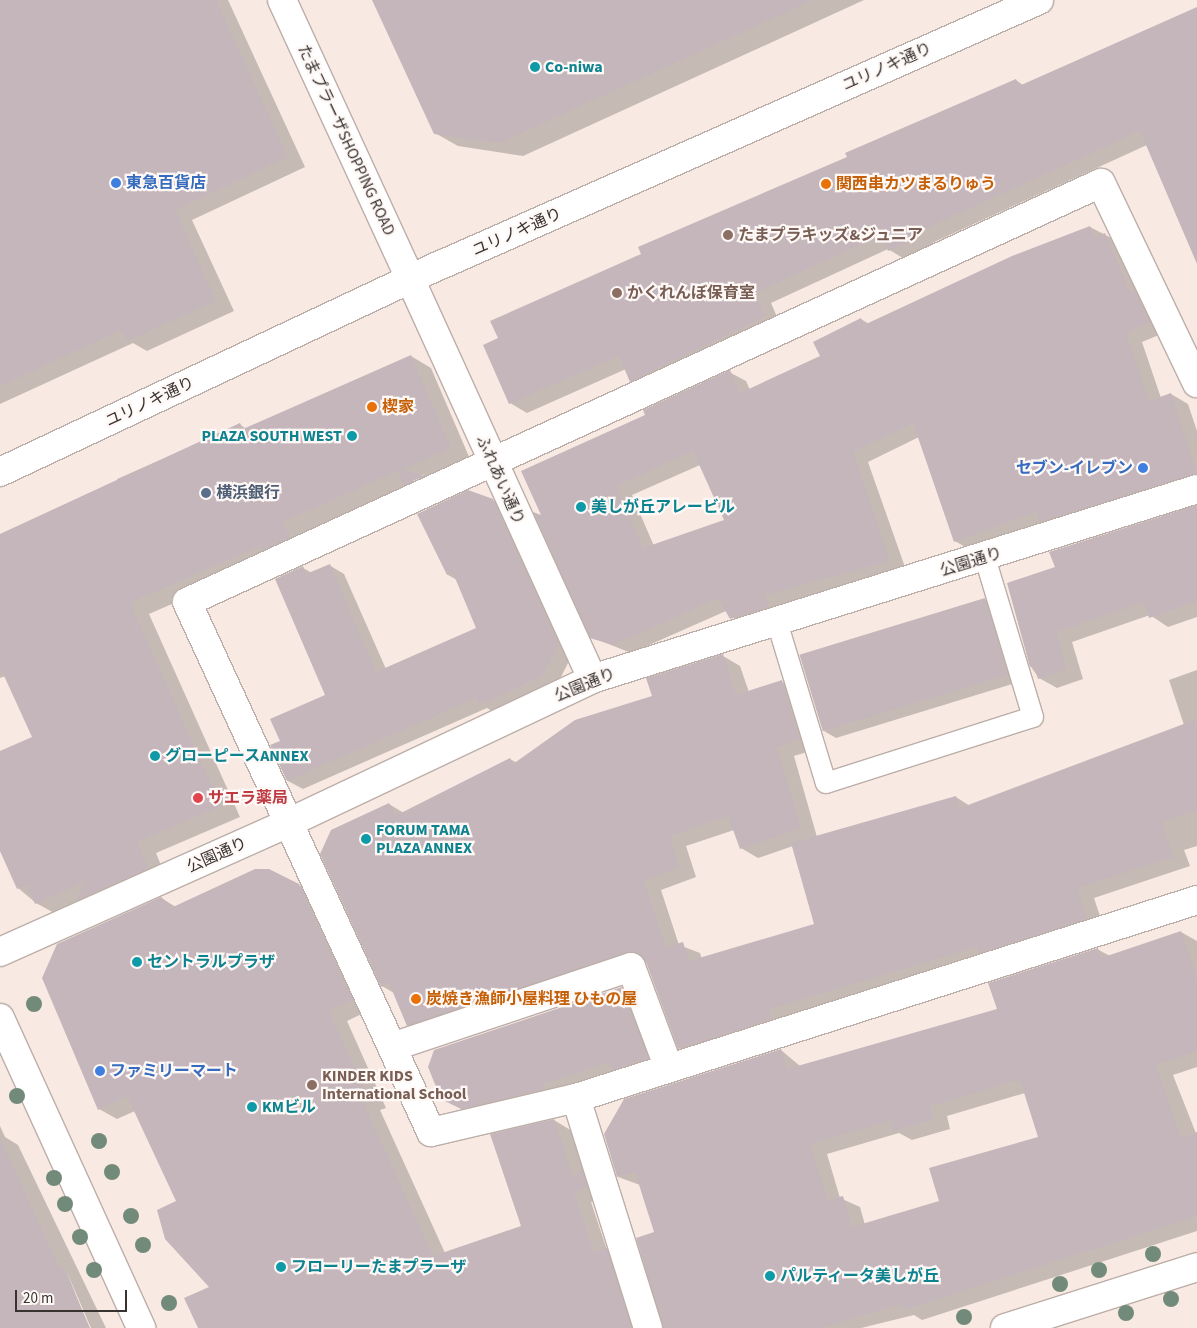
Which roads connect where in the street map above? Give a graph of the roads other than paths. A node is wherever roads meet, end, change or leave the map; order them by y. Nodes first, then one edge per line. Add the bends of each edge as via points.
1 (282, 0) edge
2 (1039, 0) edge
3 (411, 281) junction
4 (1197, 383) edge
5 (491, 464) junction
6 (0, 472) edge
7 (1197, 489) edge
8 (985, 558) junction
9 (777, 622) junction
10 (592, 679) junction
11 (288, 823) junction
12 (1197, 900) edge
13 (0, 952) edge
14 (0, 1018) edge
15 (392, 1047) junction
16 (668, 1066) junction
17 (576, 1098) junction
18 (1197, 1267) edge
19 (141, 1328) edge
20 (648, 1328) edge
21 (1006, 1328) edge

1 - 3 street, たまプラーザSHOPPING ROAD
2 - 3 street, ユリノキ通り
3 - 5 street, ふれあい通り
3 - 6 street, ユリノキ通り
4 - 5 street via 1101,184
5 - 10 street, ふれあい通り
5 - 11 street via 187,602
7 - 8 street, 公園通り
8 - 9 street, 公園通り
8 - 9 lane via 1033,717 826,783
9 - 10 street, 公園通り
10 - 11 street, 公園通り
11 - 13 street, 公園通り
11 - 15 street
12 - 16 street
14 - 19 street
15 - 16 street via 631,967
15 - 17 street via 431,1132
16 - 17 street
17 - 20 street
18 - 21 street

